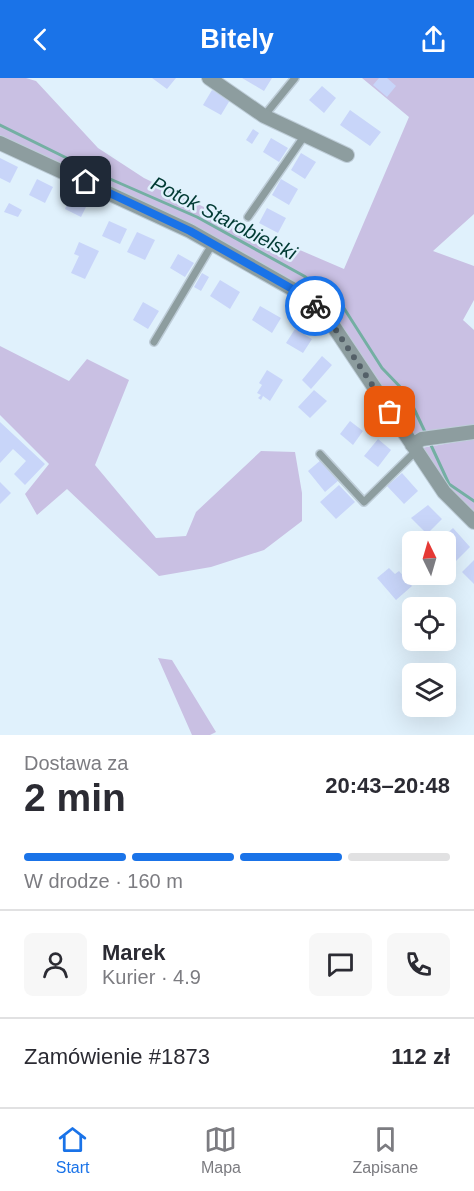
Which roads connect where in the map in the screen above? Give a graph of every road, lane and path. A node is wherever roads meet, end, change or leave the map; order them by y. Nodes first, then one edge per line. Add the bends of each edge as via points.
1 (209, 78) edge
2 (295, 78) edge
3 (264, 116) junction
4 (304, 135) junction
5 (0, 143) edge
6 (347, 155) dead end
7 (248, 217) dead end
8 (213, 243) junction
9 (154, 342) dead end
10 (474, 432) edge
11 (421, 443) junction
12 (320, 454) dead end
13 (474, 522) edge

1 - 3 street
2 - 3 lane
3 - 4 street
4 - 6 street
4 - 7 lane
5 - 8 street
8 - 9 lane
8 - 11 street via 303,295 328,318
10 - 11 street
11 - 12 lane via 364,502
11 - 13 street via 444,492

